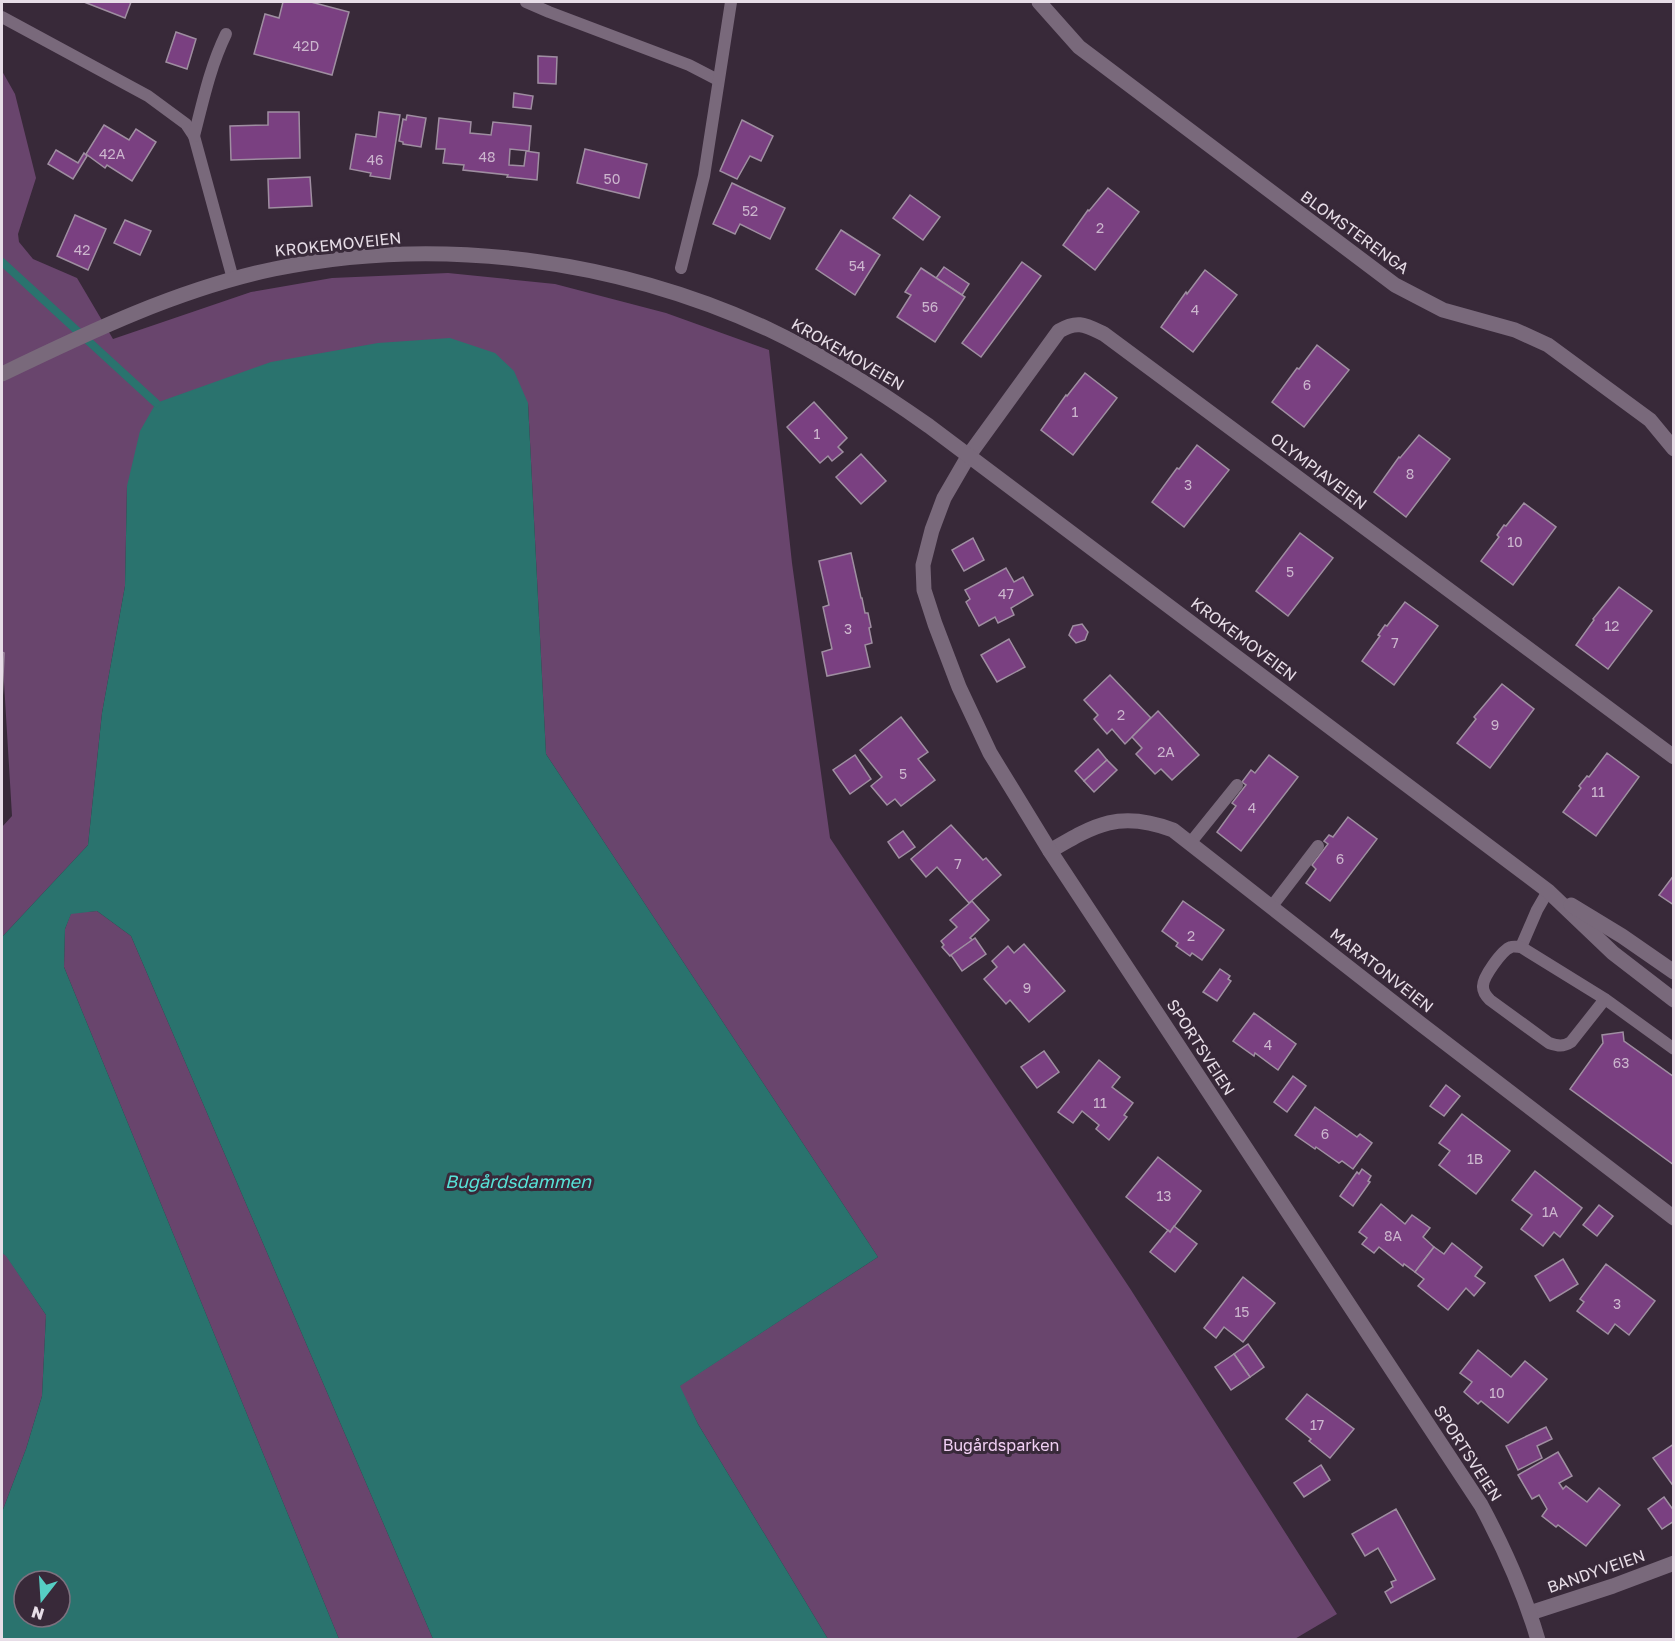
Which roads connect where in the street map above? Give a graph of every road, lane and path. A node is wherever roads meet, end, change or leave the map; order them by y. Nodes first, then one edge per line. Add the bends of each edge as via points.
1 (526, 2) edge
2 (731, 2) edge
3 (1039, 2) edge
4 (2, 17) edge
5 (226, 34) dead end
6 (718, 80) junction
7 (194, 136) junction
8 (681, 268) dead end
9 (233, 279) junction
10 (2, 374) edge
11 (1674, 449) edge
12 (969, 455) junction
13 (1674, 757) edge
14 (1237, 785) dead end
15 (1191, 842) junction
16 (1318, 846) dead end
17 (1050, 851) junction
18 (1548, 891) junction
19 (1272, 906) junction
20 (1521, 947) junction
21 (1674, 972) edge
22 (1605, 999) junction
23 (1674, 1000) edge
24 (1674, 1049) edge
25 (1674, 1218) edge
26 (1674, 1563) edge
27 (1530, 1613) junction
28 (1538, 1640) edge

1 - 6 lane via 689,64
2 - 6 lane
3 - 11 street, BLOMSTERENGA via 1079,47 1395,285 1443,310 1515,330 1548,345 1650,420
4 - 7 lane via 148,96 186,124
5 - 7 lane via 207,82
6 - 8 lane via 704,176
7 - 9 lane
9 - 10 street, KROKEMOVEIEN via 152,306
9 - 12 street, KROKEMOVEIEN via 312,262 405,254 506,258 629,278 730,312 800,345 872,387
12 - 13 street, OLYMPIAVEIEN via 1059,332 1071,324 1085,325 1114,341
12 - 17 street, SPORTSVEIEN via 944,498 932,530 923,565 924,590 959,687 986,743
12 - 18 street, KROKEMOVEIEN
14 - 15 lane
15 - 17 street, MARATONVEIEN via 1153,822 1129,819 1086,830
15 - 19 street, MARATONVEIEN
16 - 19 lane
17 - 27 street, SPORTSVEIEN via 1481,1504
18 - 20 lane
18 - 21 street, KROKEMOVEIEN
18 - 23 street, KROKEMOVEIEN via 1612,953
19 - 25 street, MARATONVEIEN
20 - 22 lane
20 - 22 lane via 1512,946 1503,952 1484,978 1483,991 1549,1043 1565,1046 1571,1042
22 - 24 lane
26 - 27 street, BANDYVEIEN
27 - 28 street, SPORTSVEIEN

